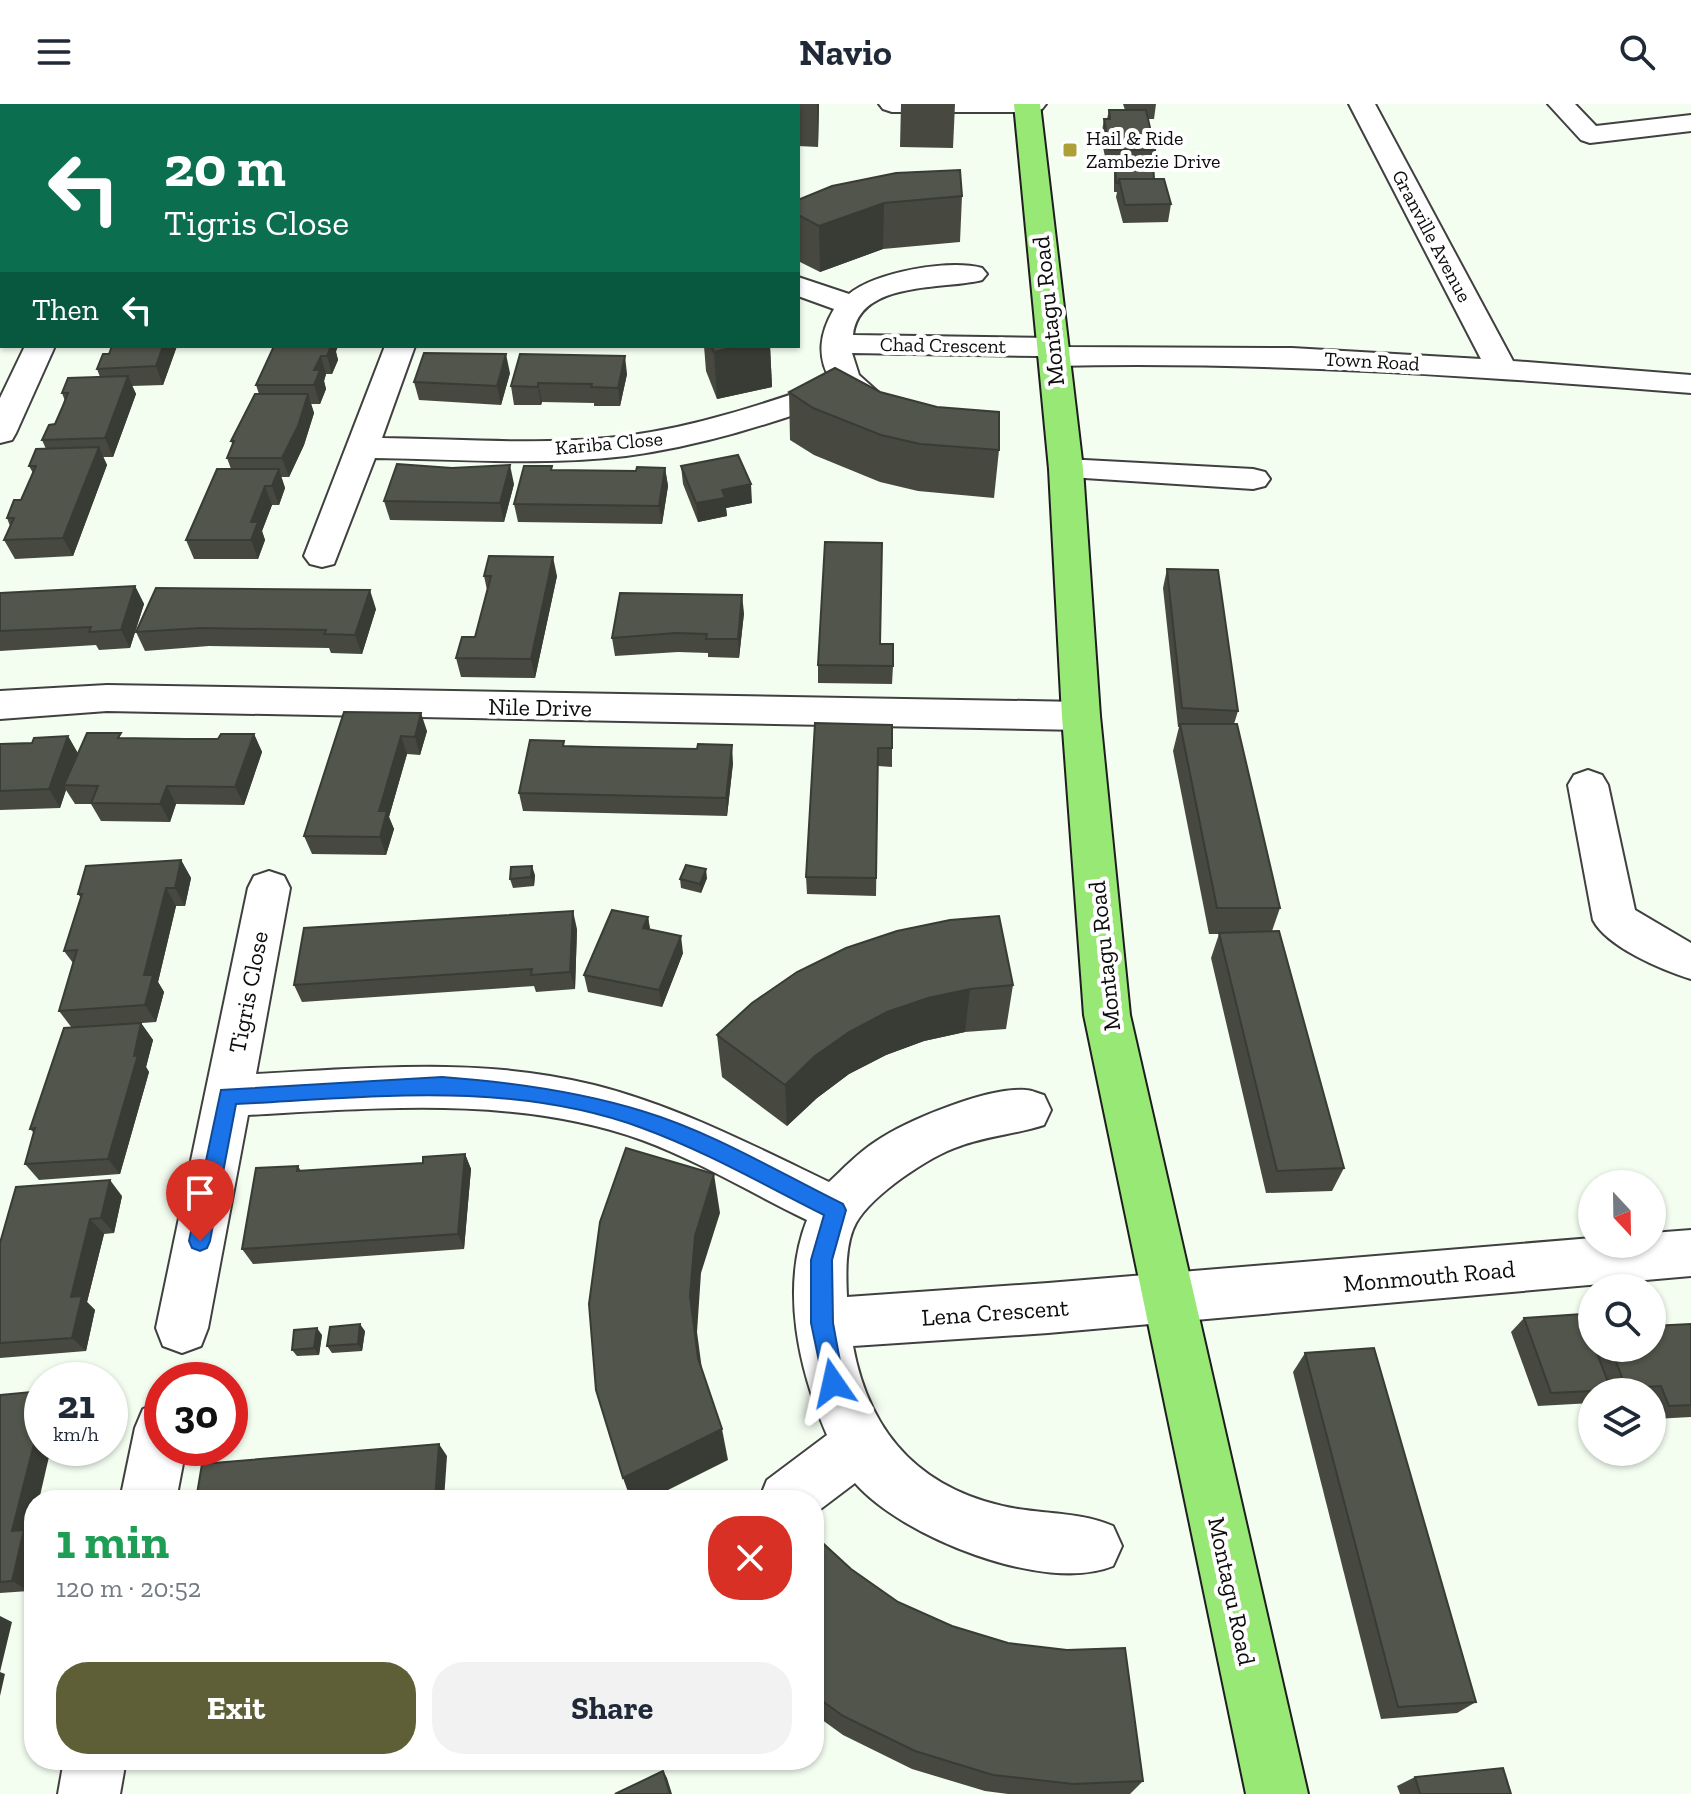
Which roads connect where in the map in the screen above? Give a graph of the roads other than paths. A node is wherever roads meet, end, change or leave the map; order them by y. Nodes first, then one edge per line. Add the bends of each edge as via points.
1 (11, 104) edge
2 (62, 104) edge
3 (892, 104) edge
4 (1029, 104) edge
5 (1362, 104) edge
6 (1561, 104) edge
7 (1691, 123) edge
8 (972, 274) dead end
9 (800, 287) edge
10 (851, 305) junction
11 (835, 344) junction
12 (39, 348) edge
13 (399, 348) edge
14 (1052, 352) junction
15 (1501, 368) junction
16 (1691, 384) edge
17 (848, 385) junction
18 (898, 413) edge
19 (0, 433) edge
20 (362, 448) junction
21 (1066, 469) junction
22 (1253, 479) dead end
23 (322, 556) dead end
24 (0, 705) edge
25 (1081, 716) junction
26 (1588, 785) dead end
27 (269, 888) dead end
28 (1691, 961) edge
29 (228, 1096) junction
30 (1027, 1110) dead end
31 (836, 1210) junction
32 (1691, 1253) edge
33 (1167, 1298) junction
34 (822, 1323) junction
35 (182, 1328) dead end
36 (860, 1445) junction
37 (155, 1466) edge
38 (150, 1490) edge
39 (800, 1490) edge
40 (1093, 1546) dead end
41 (93, 1770) edge
42 (89, 1794) edge
43 (1277, 1794) edge

1 - 2 street
3 - 4 street
4 - 14 main road, Montagu Road
5 - 15 street, Granville Avenue
6 - 7 street via 1590,135
8 - 10 street via 903,281
9 - 10 street
10 - 11 street
11 - 14 street, Chad Crescent
11 - 17 street via 837,367
12 - 19 street
13 - 20 street
14 - 15 street, Town Road via 1276,355
14 - 21 main road, Montagu Road
15 - 16 street, Town Road
17 - 18 street
17 - 20 street, Kariba Close via 713,429 624,446
20 - 23 street
21 - 22 street
21 - 25 main road, Montagu Road
24 - 25 street, Nile Drive via 107,698
25 - 33 main road, Montagu Road via 1107,1015
26 - 28 street via 1615,920
27 - 29 street, Tigris Close
29 - 31 street via 442,1085 521,1092 644,1120
29 - 35 street, Tigris Close
30 - 31 street via 933,1132 873,1170
31 - 34 street via 821,1260
32 - 33 street, Monmouth Road
33 - 34 street, Lena Crescent
33 - 43 main road, Montagu Road
34 - 36 street via 833,1383
36 - 39 street
36 - 40 street via 897,1486 936,1511 1017,1539
37 - 38 street
41 - 42 street

